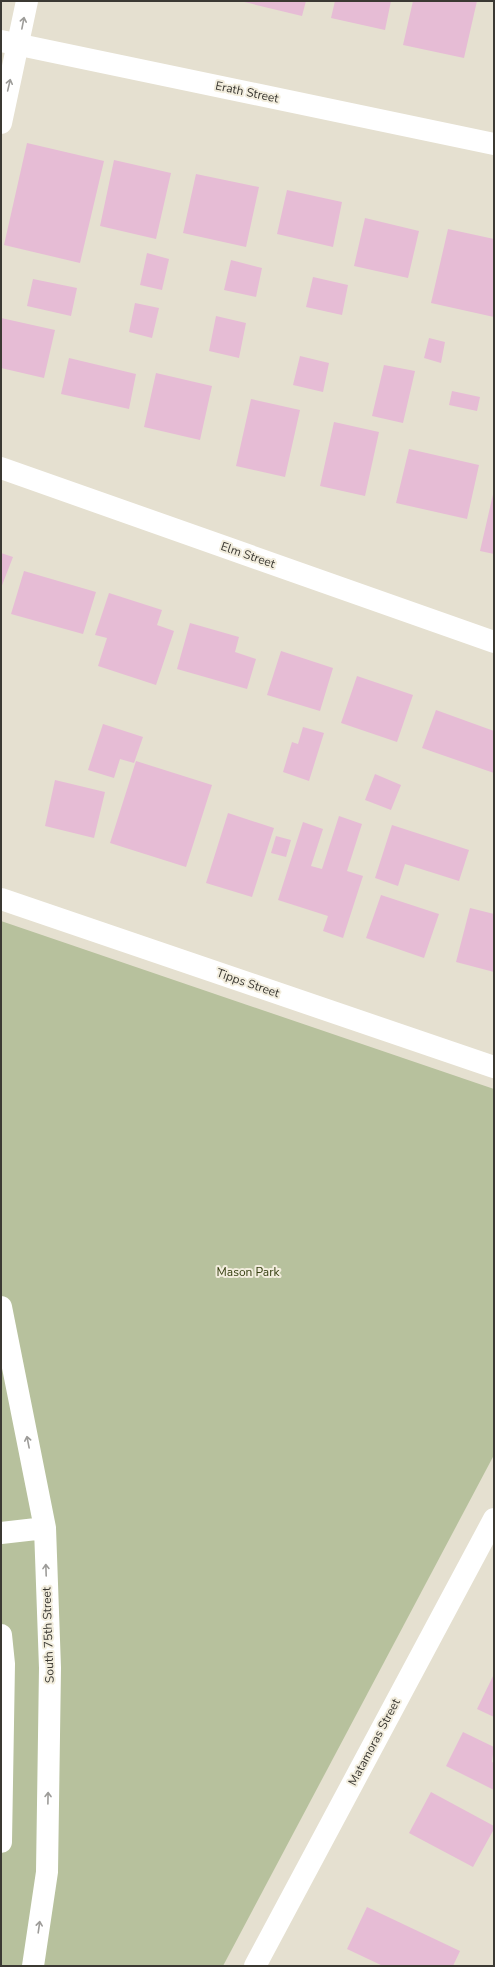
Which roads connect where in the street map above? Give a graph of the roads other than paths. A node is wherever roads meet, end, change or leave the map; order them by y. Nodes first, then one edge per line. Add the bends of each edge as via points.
1 (27, 1) edge
2 (10, 43) edge
3 (1, 123) edge
4 (494, 144) edge
5 (1, 468) edge
6 (494, 642) edge
7 (1, 899) edge
8 (494, 1067) edge
9 (1, 1307) edge
10 (494, 1519) edge
11 (45, 1528) junction
12 (1, 1534) edge
13 (1, 1635) edge
14 (1, 1842) edge
15 (33, 1966) edge
16 (255, 1966) edge

2 -> 1 street
3 -> 2 street
2 - 4 street, Erath Street
5 - 6 street, Elm Street
7 - 8 street, Tipps Street
11 -> 9 street, South 75th Street
10 - 16 street, Matamoras Street
11 - 12 street
15 -> 11 street, South 75th Street via 47,1872 50,1668
13 - 14 street via 4,1664

